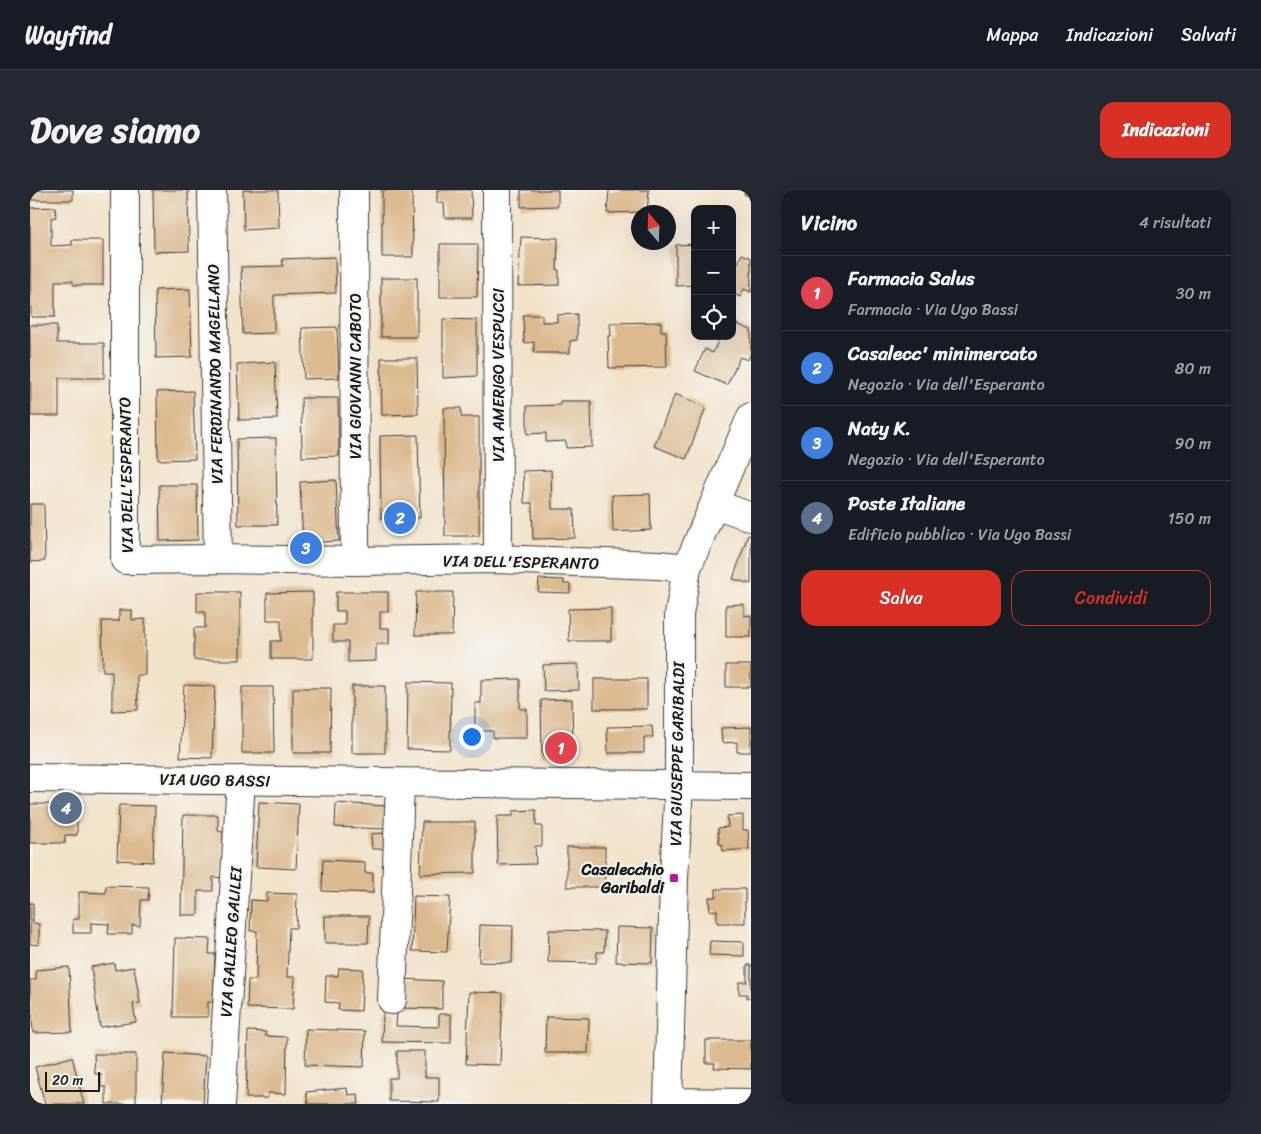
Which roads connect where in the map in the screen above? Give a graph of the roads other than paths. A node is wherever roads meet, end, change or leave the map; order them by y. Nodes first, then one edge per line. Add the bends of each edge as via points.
1 (125, 190) edge
2 (212, 190) edge
3 (354, 190) edge
4 (497, 190) edge
5 (751, 417) edge
6 (715, 504) junction
7 (751, 517) edge
8 (218, 559) junction
9 (498, 560) junction
10 (355, 561) junction
11 (687, 568) junction
12 (30, 778) edge
13 (242, 780) junction
14 (400, 783) junction
15 (679, 784) junction
16 (751, 786) edge
17 (392, 1000) dead end
18 (668, 1103) edge
19 (751, 1103) edge
20 (221, 1104) edge

1 - 8 street, VIA DELL'ESPERANTO via 125,560
2 - 8 street, VIA FERDINANDO MAGELLANO
3 - 10 street, VIA GIOVANNI CABOTO
4 - 9 street, VIA AMERIGO VESPUCCI
5 - 6 street, VIA GIUSEPPE GARIBALDI
6 - 7 street
6 - 11 street, VIA GIUSEPPE GARIBALDI
8 - 10 street, VIA DELL'ESPERANTO
9 - 10 street, VIA DELL'ESPERANTO
9 - 11 street, VIA DELL'ESPERANTO
11 - 15 street, VIA GIUSEPPE GARIBALDI via 679,615
12 - 13 street, VIA UGO BASSI
13 - 14 street, VIA UGO BASSI
13 - 20 street, VIA GALILEO GALILEI
14 - 15 street, VIA UGO BASSI
14 - 17 street
15 - 16 street, VIA UGO BASSI
15 - 18 street, VIA GIUSEPPE GARIBALDI
18 - 19 street

